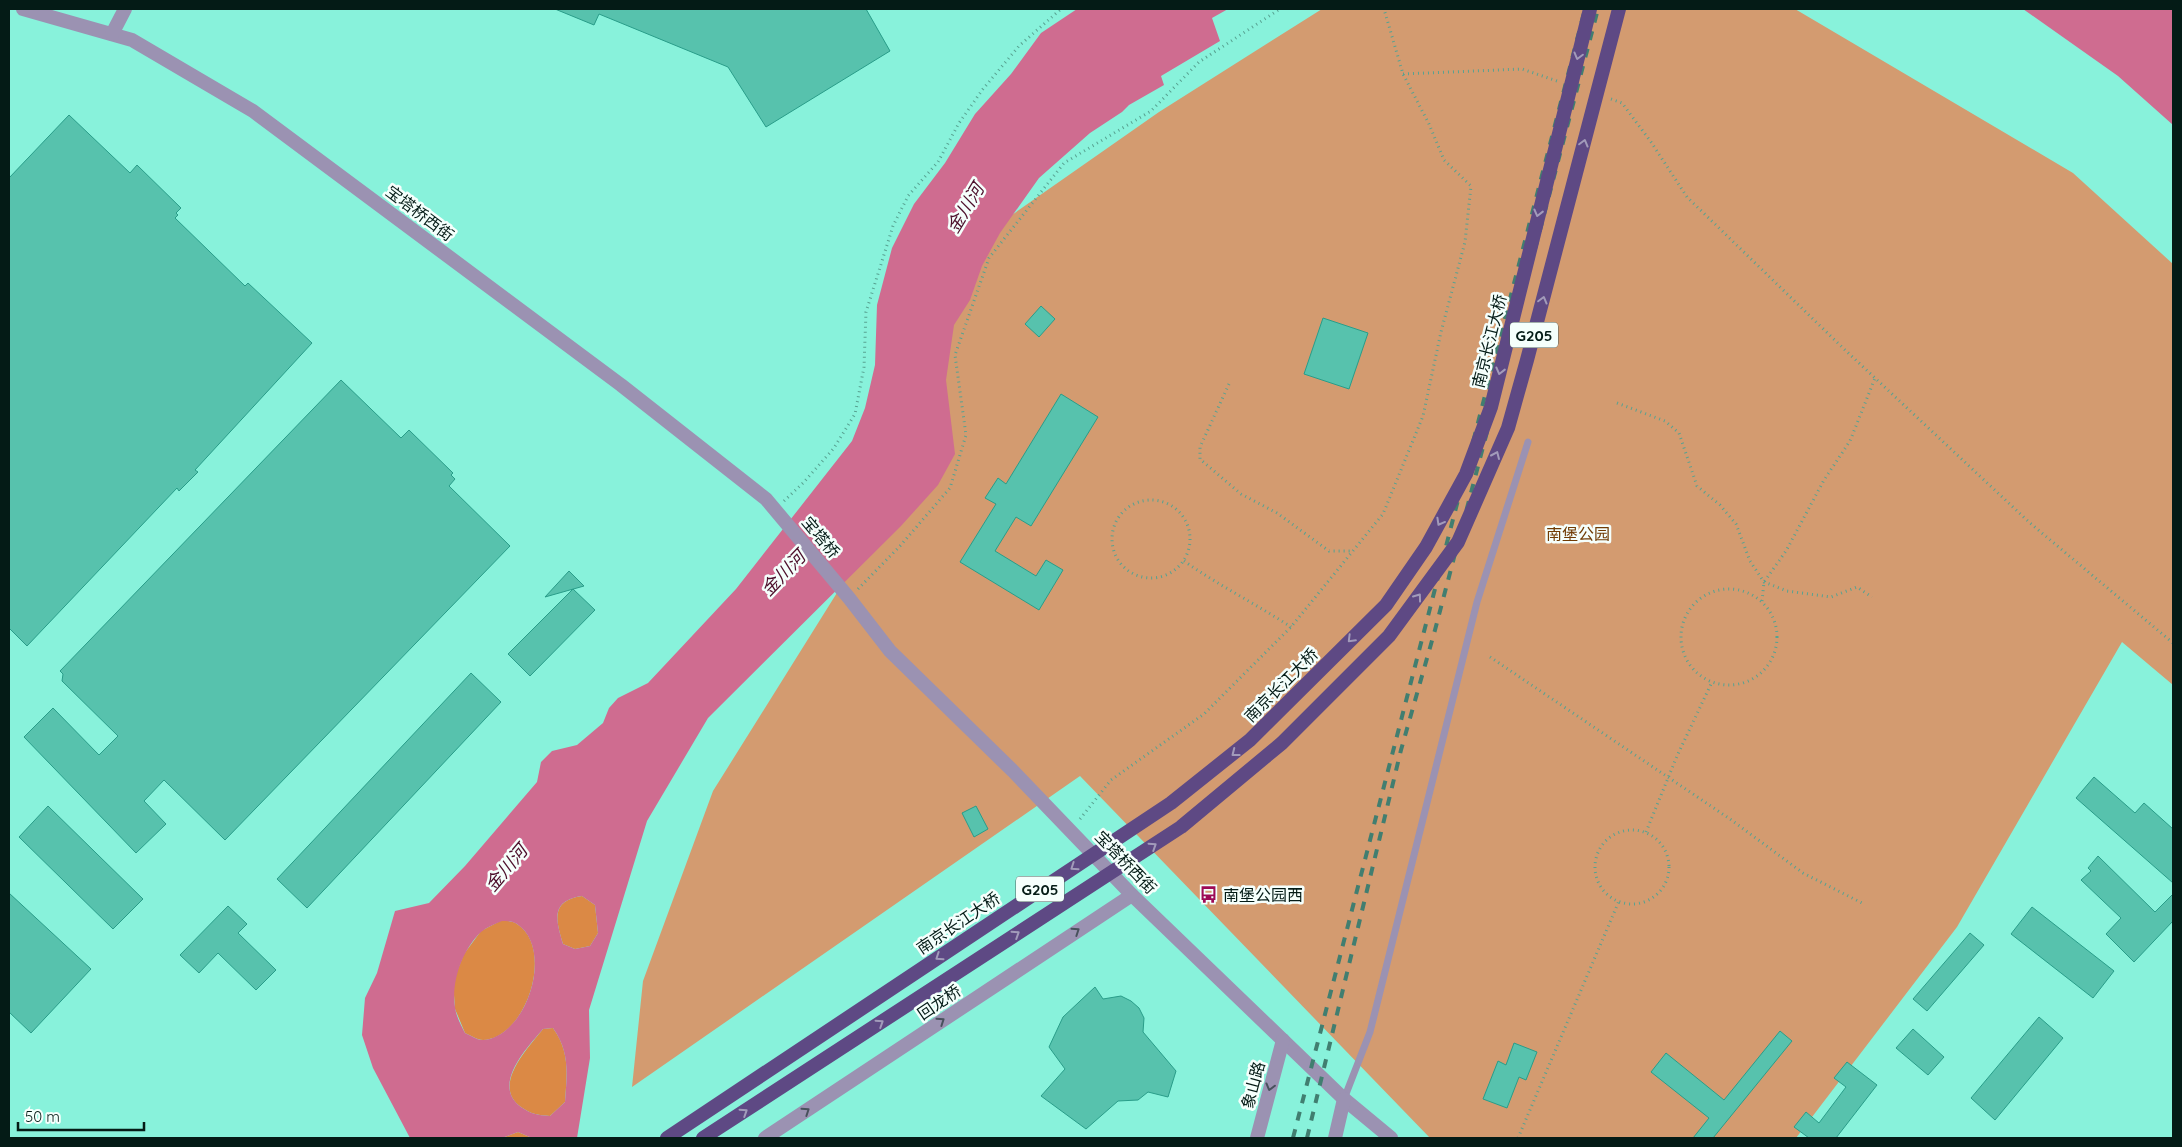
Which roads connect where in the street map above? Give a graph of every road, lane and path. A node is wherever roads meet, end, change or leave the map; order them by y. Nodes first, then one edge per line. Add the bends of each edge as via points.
1 (23, 9) edge
2 (125, 9) edge
3 (1062, 9) edge
4 (1280, 9) edge
5 (1384, 9) edge
6 (1590, 9) edge
7 (1619, 9) edge
8 (112, 34) junction
9 (1403, 74) junction
10 (1559, 82) dead end
11 (1604, 97) dead end
12 (1875, 378) junction
13 (1230, 384) dead end
14 (1617, 403) dead end
15 (1528, 442) dead end
16 (766, 499) joint
17 (784, 502) dead end
18 (1353, 551) junction
19 (1184, 561) junction
20 (1764, 582) junction
21 (849, 598) junction
22 (1872, 598) dead end
23 (1762, 601) junction
24 (1291, 626) junction
25 (2173, 643) edge
26 (1490, 657) dead end
27 (1712, 682) junction
28 (1669, 777) junction
29 (1079, 821) dead end
30 (1646, 832) junction
31 (1132, 894) junction
32 (1618, 901) junction
33 (1862, 903) dead end
34 (1282, 1040) junction
35 (1344, 1099) junction
36 (667, 1138) edge
37 (703, 1138) edge
38 (765, 1138) edge
39 (1257, 1138) edge
40 (1335, 1138) edge
41 (1390, 1138) edge
42 (1518, 1138) edge

1 - 8 street, 宝塔桥西街
2 - 8 street
3 - 17 path via 1019,46 959,123 938,162 908,196 893,226 866,312 864,367 855,414 834,448
4 - 21 path via 1199,62 1151,110 1064,163 989,258 955,355 966,435 950,488
5 - 9 path
6 -> 36 highway, 南京长江大桥 / G205, bridge via 1491,408 1462,482 1426,547 1386,605 1250,740 1171,802
37 -> 7 highway, G205, bridge via 1181,827 1282,743 1389,636 1458,542 1508,428
8 - 16 street, 宝塔桥西街 via 132,40 253,112 621,385
9 - 10 path via 1522,69
9 - 18 path via 1444,160 1470,186 1466,232 1423,416 1383,514
11 - 12 path via 1622,103 1687,197
12 - 20 path via 1850,441 1824,480 1786,551
12 - 25 path via 2030,523
13 - 18 path via 1200,447 1200,459 1241,494 1277,512 1328,551
14 - 20 path via 1665,421 1679,433 1696,486 1720,505 1736,524 1750,561
15 - 35 lane via 1476,602 1370,1032
16 - 21 street, 宝塔桥
18 - 24 path
19 - 19 path via 1190,537 1187,524 1171,506 1146,500 1124,511 1116,522 1112,534 1113,547 1126,570 1150,579 1169,574
19 - 24 path via 1215,583
20 - 22 path via 1787,591 1831,597 1857,587
20 - 23 path
21 - 31 street, 宝塔桥西街 via 890,651
23 - 27 path via 1772,614 1777,631 1777,647 1771,663 1745,683 1728,686
23 - 27 path via 1734,588 1704,595 1692,605 1684,618 1682,649 1688,663 1699,675
24 - 29 path via 1204,714 1112,780
26 - 28 path
27 - 28 path
28 - 30 path
28 - 33 path via 1803,873
30 - 32 path via 1624,830 1613,835 1598,853 1596,876 1608,895
30 - 32 path via 1657,839 1669,862 1664,886 1644,902
31 - 34 street, 宝塔桥西街
38 -> 31 street, 回龙桥
32 - 42 path
34 - 35 street, 宝塔桥西街
34 -> 39 street, 象山路
35 - 40 street
35 - 41 street, 宝塔桥西街

